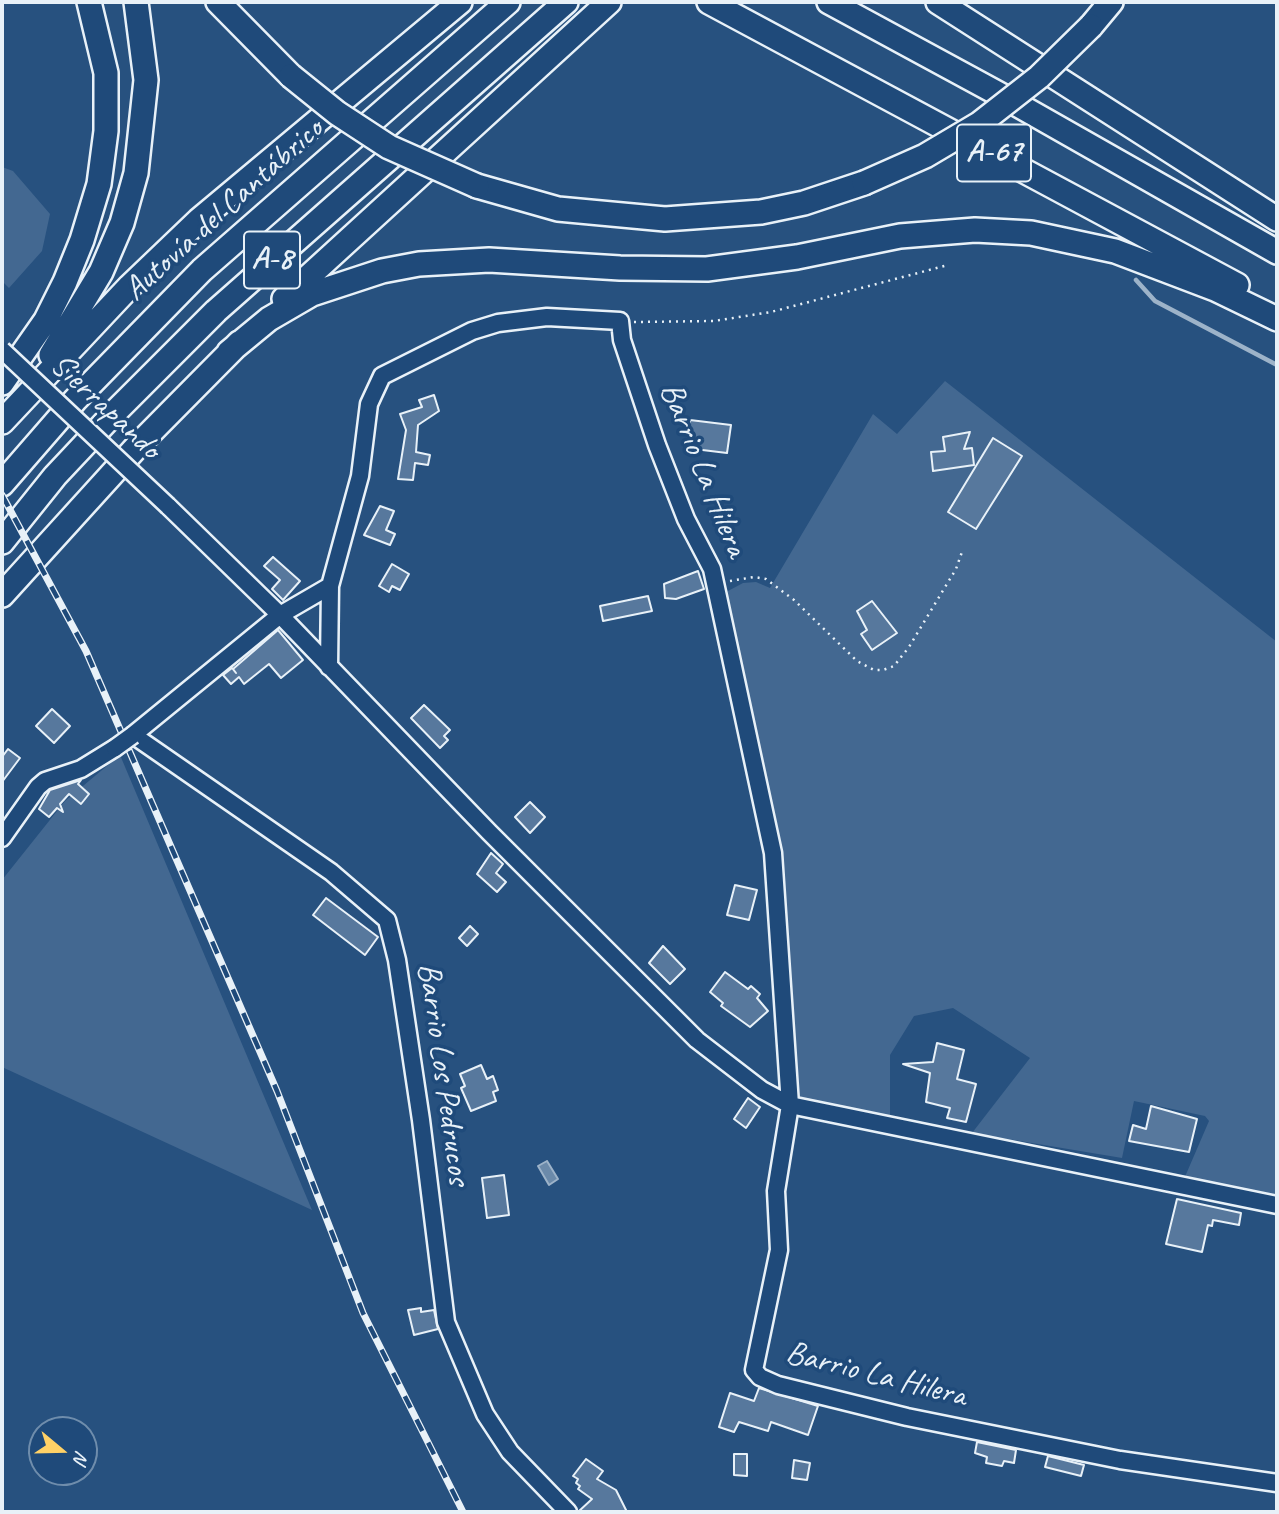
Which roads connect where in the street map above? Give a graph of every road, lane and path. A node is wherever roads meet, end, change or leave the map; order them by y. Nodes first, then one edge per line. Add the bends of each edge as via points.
1 (89, 2) edge
2 (136, 2) edge
3 (218, 2) edge
4 (460, 2) edge
5 (508, 2) edge
6 (566, 2) edge
7 (609, 2) edge
8 (709, 2) edge
9 (830, 2) edge
10 (938, 2) edge
11 (1111, 2) edge
12 (1277, 219) edge
13 (1277, 252) edge
14 (948, 265) dead end
15 (1277, 308) edge
16 (1277, 319) edge
17 (620, 321) junction
18 (2, 351) edge
19 (229, 352) junction
20 (2, 383) edge
21 (2, 420) edge
22 (2, 484) edge
23 (2, 542) edge
24 (963, 549) dead end
25 (715, 584) junction
26 (330, 586) junction
27 (2, 595) edge
28 (280, 615) junction
29 (329, 667) junction
30 (133, 735) junction
31 (2, 838) edge
32 (790, 1105) junction
33 (1277, 1205) edge
34 (1277, 1483) edge
35 (568, 1512) edge

1 - 20 highway via 101,42 106,83 99,184 65,282 40,330
2 - 21 highway via 146,80 142,143 130,198 89,295
3 - 11 highway, bridge via 291,76 389,147 477,186 558,209 665,219 787,207 864,183 925,156 979,124 1039,77
4 - 21 highway via 199,220
5 - 22 highway, Autovía del Cantábrico / A-8 via 202,270 75,400
6 - 23 highway, Autovía del Cantábrico / A-8 via 216,311 107,420
7 - 19 highway
8 - 15 highway, A-67
9 - 13 highway, A-67
10 - 12 highway
14 - 17 path via 771,312 714,321
16 - 19 highway via 1215,289 1115,251 1031,233 975,230 900,236 707,269 500,260 419,264 312,294 269,319
17 - 25 street, Barrio La Hilera via 622,340 657,445
17 - 26 street via 547,317 498,323 382,376 369,404 360,476
18 - 28 street, Sierrapando, bridge
19 - 27 highway via 79,507
24 - 25 path via 956,569 909,647 894,666 883,670 857,661 766,579
25 - 32 street, Barrio La Hilera via 774,853
26 - 28 street
26 - 29 street
28 - 29 street
28 - 30 street
29 - 32 street via 697,1040 734,1071
30 - 31 street, bridge via 82,769 38,786
30 - 35 street, Barrio Los Pedrucos via 331,872 387,920 417,1094 446,1322 485,1414 510,1452
32 - 33 street
32 - 34 street, Barrio La Hilera via 776,1191 779,1250 754,1370 760,1377 907,1417 1120,1460

